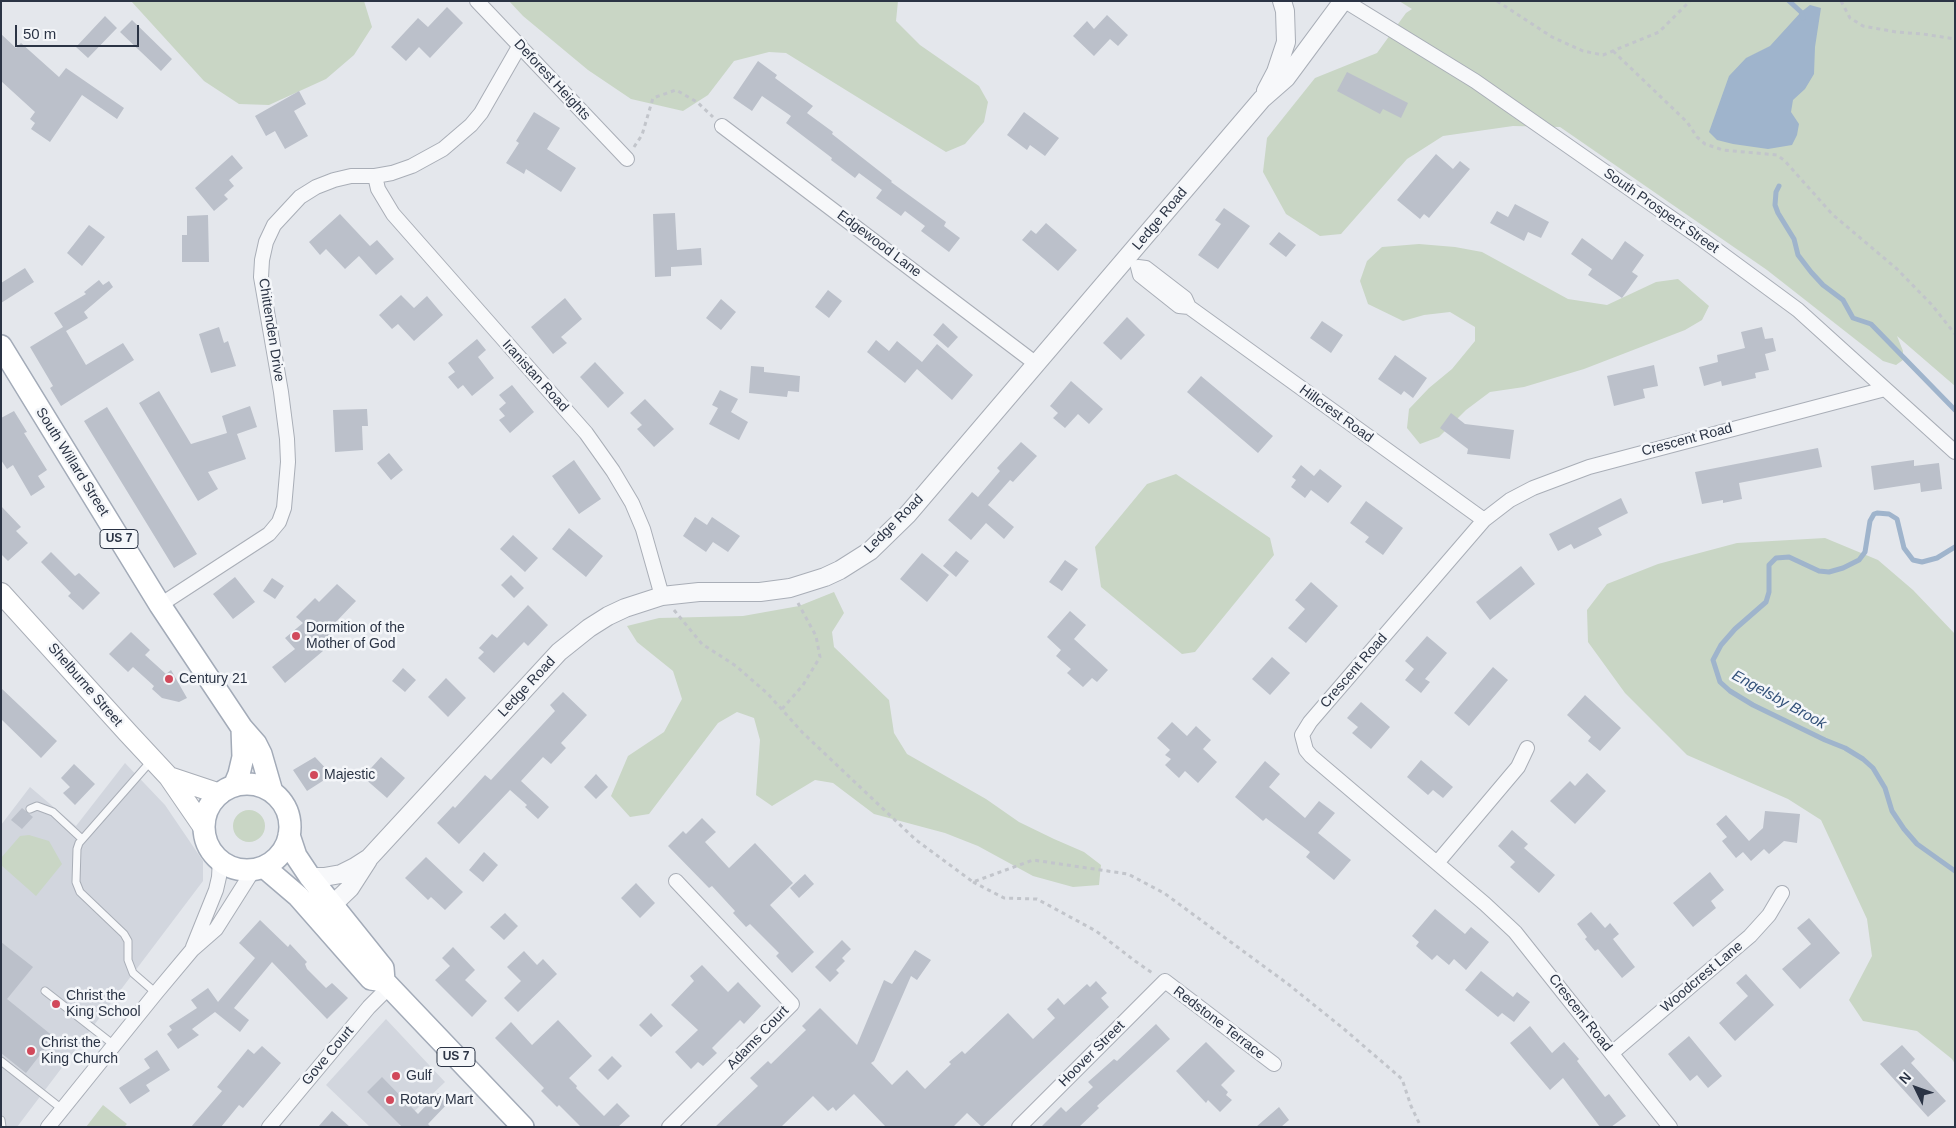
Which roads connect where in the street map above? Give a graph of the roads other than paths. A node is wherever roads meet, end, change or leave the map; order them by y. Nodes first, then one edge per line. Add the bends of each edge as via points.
1 (477, 1) edge
2 (1282, 1) edge
3 (1344, 1) edge
4 (520, 46) junction
5 (1262, 99) junction
6 (722, 126) road end
7 (627, 158) road end
8 (375, 176) junction
9 (1132, 263) junction
10 (1, 346) edge
11 (1035, 363) junction
12 (1885, 389) junction
13 (1955, 452) edge
14 (1484, 520) junction
15 (2, 596) edge
16 (662, 596) junction
17 (160, 605) junction
18 (242, 728) junction
19 (1527, 748) dead end
20 (152, 760) junction
21 (169, 777) junction
22 (227, 790) junction
23 (272, 792) junction
24 (30, 809) dead end
25 (204, 828) junction
26 (289, 835) junction
27 (82, 839) junction
28 (369, 858) junction
29 (220, 859) junction
30 (1437, 863) junction
31 (259, 868) junction
32 (310, 877) junction
33 (676, 881) dead end
34 (1782, 892) dead end
35 (326, 911) junction
36 (192, 950) junction
37 (1165, 981) joint
38 (386, 984) junction
39 (45, 991) dead end
40 (156, 993) junction
41 (114, 1045) junction
42 (1612, 1053) junction
43 (1, 1061) edge
44 (1274, 1064) dead end
45 (62, 1109) junction
46 (1, 1120) edge
47 (2, 1127) edge
48 (48, 1127) edge
49 (269, 1127) edge
50 (523, 1127) edge
51 (669, 1127) edge
52 (1019, 1127) edge
53 (1670, 1127) edge

1 - 4 street, Deforest Heights
2 - 5 street, Ledge Road via 1286,42
3 - 5 street, Ledge Road via 1286,78
3 - 12 street, South Prospect Street via 1475,81 1703,240 1798,310
4 - 7 street, Deforest Heights
4 - 8 street, Chittenden Drive via 481,113 458,138 412,166
5 - 9 street, Ledge Road
6 - 11 street, Edgewood Lane
8 - 16 street, Iranistan Road via 381,195 393,214 586,433 613,470 643,529
8 - 17 street, Chittenden Drive via 351,176 316,187 286,210 266,242 261,277 287,439 286,500 279,522 262,539
9 - 11 street, Ledge Road
9 - 14 street, Hillcrest Road via 1140,275 1179,306 1189,307
10 - 17 main road, South Willard Street / US 7
11 - 16 street, Ledge Road via 908,514 870,551 840,570 790,588
12 - 13 street, South Prospect Street
12 - 14 street, Crescent Road via 1589,467 1533,488 1510,500
14 - 30 street, Crescent Road via 1302,735 1311,756
15 - 20 main road, Shelburne Street
16 - 28 street, Ledge Road via 608,616 573,640
17 - 18 main road, South Willard Street / US 7
18 - 22 main road via 243,757 239,774
18 - 23 main road, South Willard Street / US 7 via 261,754
19 - 30 street via 1518,767
20 - 21 main road, Shelburne Street
20 - 27 lane
21 - 22 main road, Shelburne Street
21 - 25 main road, Shelburne Street
22 - 23 main road, Shelburne Street via 245,784
22 - 25 main road via 209,808
23 - 26 main road via 285,806 289,816
24 - 27 lane via 37,806 53,812
25 - 29 main road, Shelburne Street via 211,848
26 - 31 main road via 280,854
26 - 32 main road, US 7 via 296,856
27 - 40 lane via 77,849 77,887 124,934 133,973
28 - 32 street, Ledge Road via 341,874
28 - 35 street, Ledge Road via 359,876
29 - 31 main road via 235,868
29 - 36 street via 216,890
30 - 42 street, Crescent Road via 1515,932
31 - 35 main road, US 7
31 - 36 street via 216,929
32 - 35 main road, US 7
33 - 51 street, Adams Court via 792,1004
34 - 42 street, Woodcrest Lane via 1769,915 1750,936
35 - 38 main road, US 7 via 383,968
36 - 40 street
37 - 44 street, Redstone Terrace
37 - 52 street, Hoover Street
38 - 49 street, Gove Court
38 - 50 main road, US 7
39 - 41 lane
40 - 41 street
41 - 45 street
42 - 53 street, Crescent Road
43 - 45 lane
45 - 48 street
46 - 47 lane

